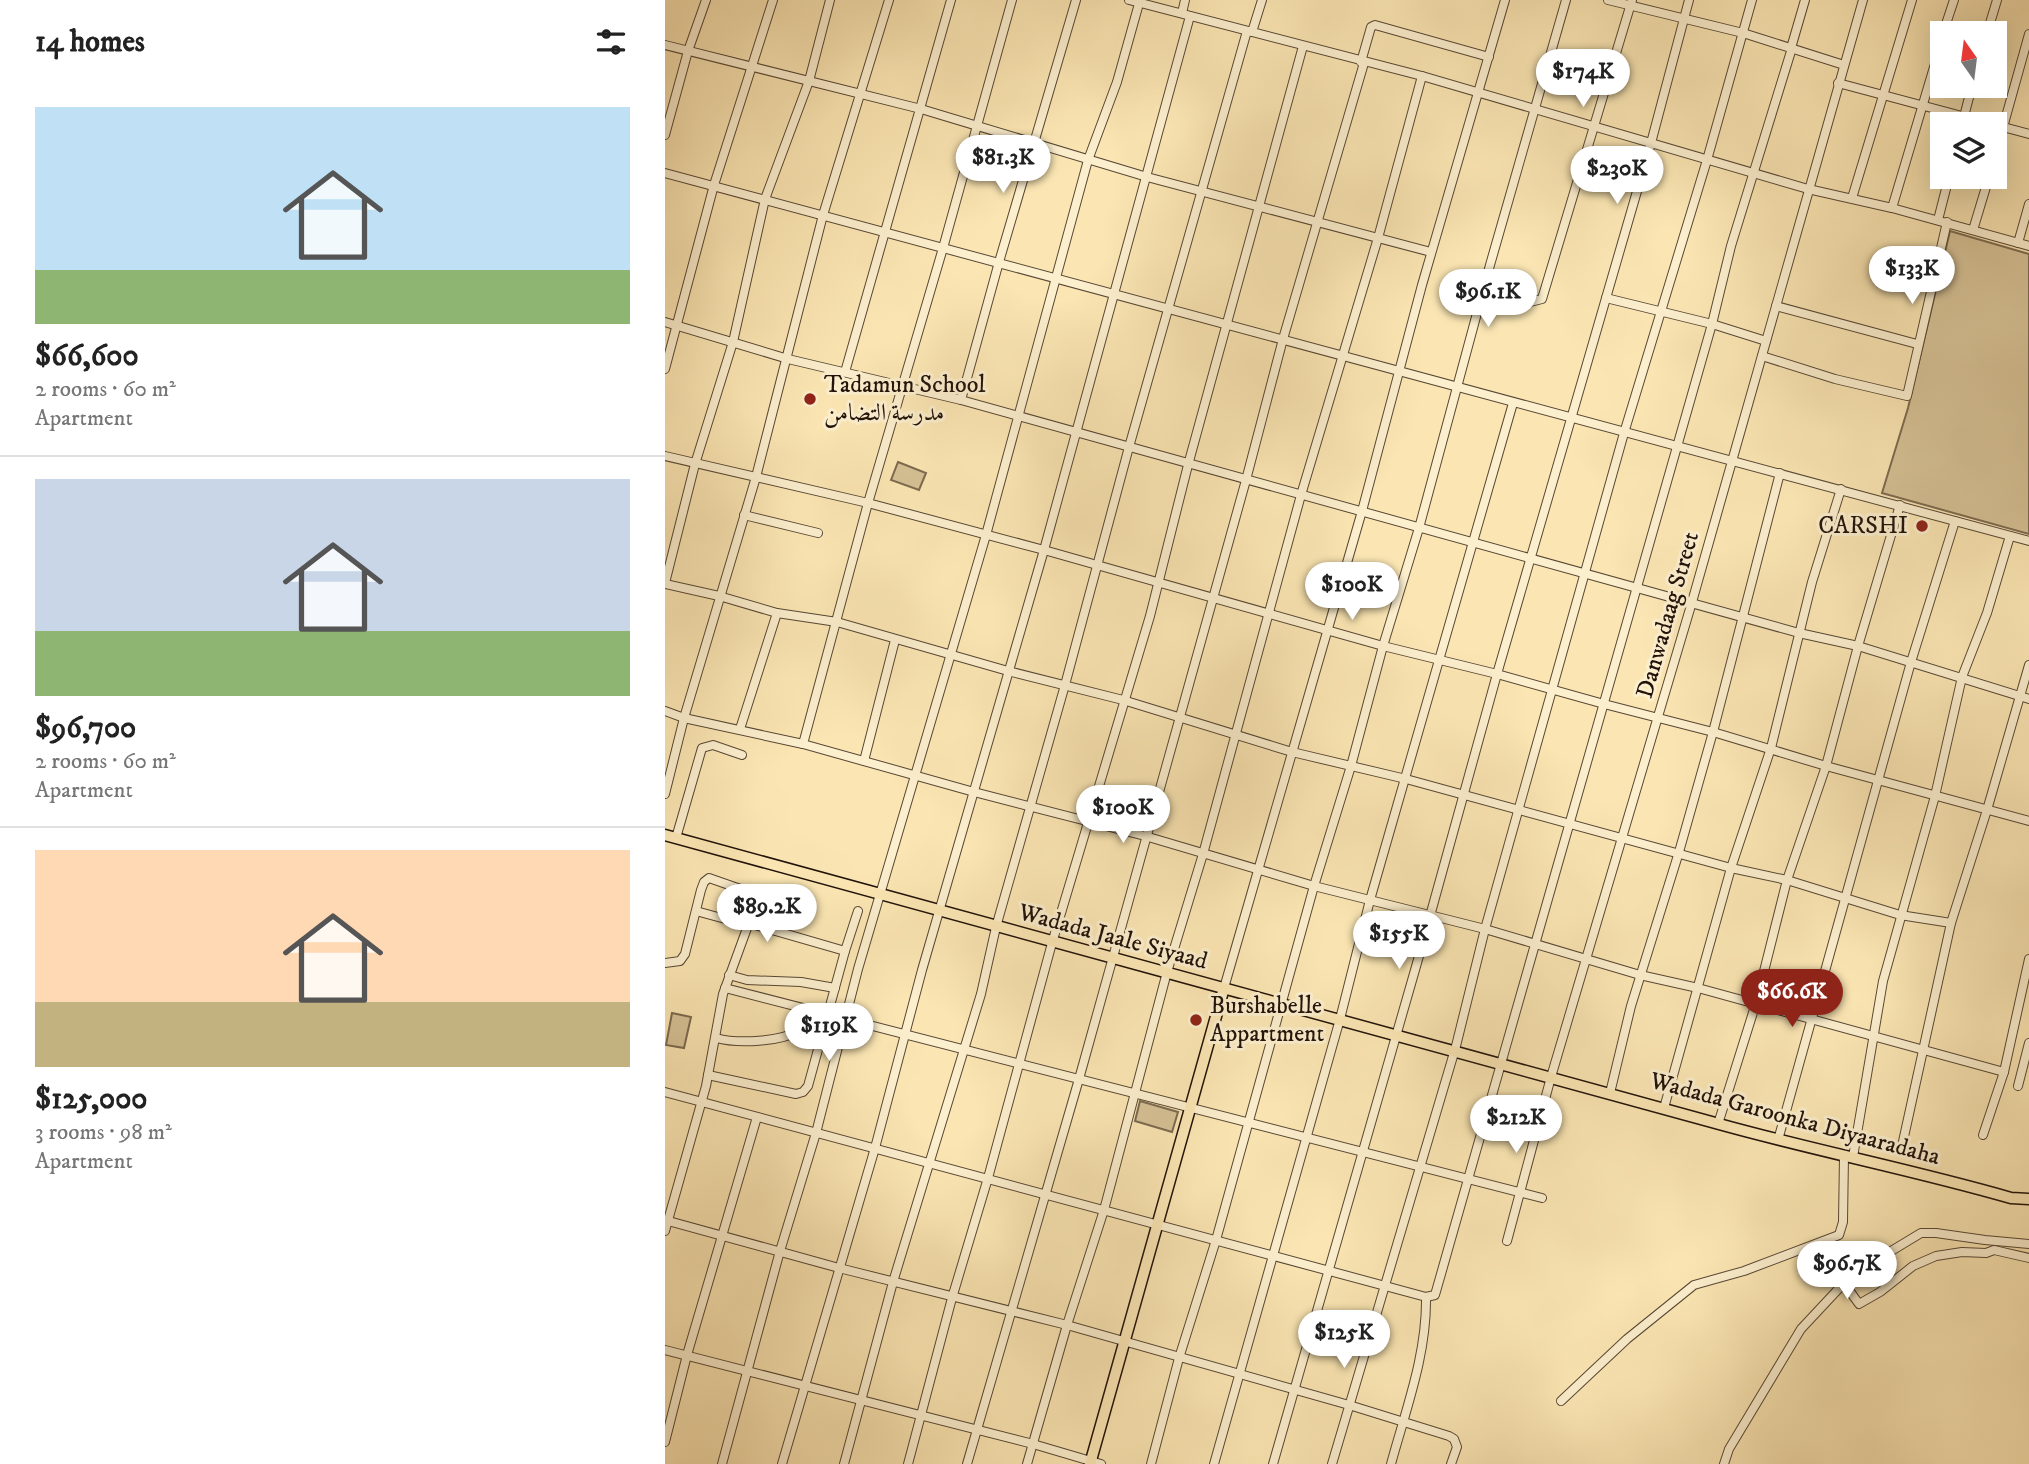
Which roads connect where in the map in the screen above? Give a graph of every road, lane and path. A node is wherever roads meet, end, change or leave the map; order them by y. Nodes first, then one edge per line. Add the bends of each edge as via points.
1 (706, 0) edge
2 (773, 0) edge
3 (831, 0) edge
4 (889, 0) edge
5 (951, 0) edge
6 (1012, 0) edge
7 (1076, 0) edge
8 (1129, 0) edge
9 (1185, 0) edge
10 (1262, 0) edge
11 (1505, 0) edge
12 (1566, 0) edge
13 (1608, 0) edge
14 (1689, 0) edge
15 (1752, 0) edge
16 (1805, 0) edge
17 (1863, 0) edge
18 (1912, 0) edge
19 (1954, 0) edge
20 (1997, 0) edge
21 (1139, 2) edge
22 (1631, 2) edge
23 (1186, 14) junction
24 (1684, 18) junction
25 (1947, 21) edge
26 (1991, 21) edge
27 (1250, 31) junction
28 (1742, 33) junction
29 (2029, 34) edge
30 (665, 45) edge
31 (1303, 46) junction
32 (1791, 48) junction
33 (688, 51) junction
34 (1489, 58) junction
35 (1362, 62) junction
36 (1844, 65) junction
37 (751, 67) junction
38 (1422, 76) junction
39 (1930, 78) edge
40 (809, 81) junction
41 (1838, 83) junction
42 (1479, 93) junction
43 (1882, 94) junction
44 (861, 95) junction
45 (1922, 104) junction
46 (921, 109) junction
47 (1535, 110) junction
48 (1942, 112) edge
49 (2007, 115) edge
50 (1594, 127) junction
51 (2007, 127) edge
52 (976, 128) junction
53 (2029, 134) edge
54 (665, 135) edge
55 (1033, 144) junction
56 (1651, 144) junction
57 (1088, 160) junction
58 (1707, 160) junction
59 (665, 173) edge
60 (1755, 174) junction
61 (1147, 177) junction
62 (714, 185) junction
63 (1947, 189) edge
64 (1985, 189) edge
65 (1808, 190) junction
66 (1200, 192) junction
67 (1852, 198) junction
68 (765, 199) junction
69 (2029, 204) edge
70 (1259, 207) junction
71 (1892, 208) junction
72 (824, 215) junction
73 (1317, 221) junction
74 (1942, 221) junction
75 (1973, 230) junction
76 (885, 233) junction
77 (1378, 238) junction
78 (2018, 243) junction
79 (2029, 246) edge
80 (943, 247) junction
81 (1431, 252) junction
82 (999, 262) junction
83 (1056, 279) junction
84 (1485, 285) junction
85 (1115, 294) junction
86 (1605, 298) junction
87 (1776, 306) junction
88 (1169, 309) junction
89 (1662, 313) junction
90 (665, 321) edge
91 (1227, 324) junction
92 (1712, 324) junction
93 (677, 325) junction
94 (1283, 339) junction
95 (1766, 341) junction
96 (733, 342) junction
97 (1917, 344) junction
98 (1342, 356) junction
99 (1762, 356) junction
100 (788, 359) junction
101 (665, 369) edge
102 (1400, 371) junction
103 (845, 372) junction
104 (903, 386) junction
105 (1457, 387) junction
106 (961, 400) junction
107 (1513, 403) junction
108 (1019, 416) junction
109 (1570, 418) junction
110 (1077, 432) junction
111 (1625, 433) junction
112 (1677, 446) junction
113 (1129, 447) junction
114 (665, 456) edge
115 (1733, 460) junction
116 (695, 464) junction
117 (1188, 465) junction
118 (1780, 473) junction
119 (756, 477) junction
120 (1246, 481) junction
121 (1841, 489) junction
122 (1301, 495) junction
123 (868, 503) junction
124 (1901, 505) junction
125 (1362, 511) junction
126 (744, 515) junction
127 (1955, 521) junction
128 (1419, 528) junction
129 (818, 533) dead end
130 (986, 535) junction
131 (2010, 536) junction
132 (2029, 541) edge
133 (1473, 542) junction
134 (1044, 550) junction
135 (1530, 558) junction
136 (1099, 565) junction
137 (1586, 572) junction
138 (665, 583) edge
139 (1159, 583) junction
140 (1637, 587) junction
141 (719, 596) junction
142 (1212, 597) junction
143 (1692, 602) junction
144 (777, 613) junction
145 (1269, 614) junction
146 (1741, 616) junction
147 (837, 622) junction
148 (1327, 630) junction
149 (1799, 633) junction
150 (895, 640) junction
151 (1383, 646) junction
152 (1858, 646) junction
153 (950, 655) junction
154 (1441, 660) junction
155 (1911, 662) junction
156 (2029, 666) edge
157 (1007, 671) junction
158 (1497, 674) junction
159 (1962, 677) junction
160 (1065, 685) junction
161 (1553, 690) junction
162 (2025, 698) edge
163 (1123, 700) junction
164 (1604, 704) junction
165 (665, 711) edge
166 (684, 718) junction
167 (1180, 718) junction
168 (1657, 719) junction
169 (740, 729) junction
170 (1713, 732) junction
171 (1237, 734) junction
172 (803, 744) junction
173 (1771, 748) junction
174 (1292, 752) junction
175 (742, 755) dead end
176 (865, 761) junction
177 (1351, 765) junction
178 (1826, 766) junction
179 (914, 775) junction
180 (1406, 779) junction
181 (1880, 779) junction
182 (975, 792) junction
183 (665, 794) edge
184 (1463, 795) junction
185 (1935, 796) junction
186 (1031, 806) junction
187 (1519, 810) junction
188 (1987, 810) junction
189 (1088, 821) junction
190 (2029, 821) edge
191 (1570, 824) junction
192 (1146, 836) junction
193 (1623, 836) junction
194 (671, 837) edge
195 (1679, 852) junction
196 (1203, 854) junction
197 (1731, 868) junction
198 (1258, 870) junction
199 (1787, 880) junction
200 (1314, 886) junction
201 (881, 895) junction
202 (1845, 898) junction
203 (1370, 900) junction
204 (939, 910) junction
205 (696, 911) junction
206 (858, 911) dead end
207 (1430, 915) junction
208 (1900, 915) junction
209 (1951, 923) junction
210 (747, 925) junction
211 (996, 927) junction
212 (1485, 929) junction
213 (1052, 943) junction
214 (1536, 944) junction
215 (845, 951) junction
216 (1111, 959) junction
217 (1587, 960) junction
218 (2029, 961) edge
219 (665, 963) edge
220 (1167, 972) junction
221 (729, 975) junction
222 (1640, 975) junction
223 (725, 988) junction
224 (835, 988) junction
225 (1224, 988) junction
226 (1698, 988) junction
227 (2025, 998) edge
228 (1756, 1003) junction
229 (1282, 1004) junction
230 (812, 1011) junction
231 (827, 1015) junction
232 (1340, 1019) junction
233 (1810, 1019) junction
234 (847, 1020) junction
235 (1395, 1034) junction
236 (907, 1035) junction
237 (1874, 1035) junction
238 (716, 1038) junction
239 (2029, 1043) edge
240 (963, 1049) junction
241 (1924, 1050) junction
242 (1454, 1051) junction
243 (1018, 1063) junction
244 (1502, 1063) junction
245 (2004, 1072) junction
246 (709, 1075) junction
247 (1551, 1077) junction
248 (1079, 1079) junction
249 (2018, 1086) dead end
250 (665, 1092) edge
251 (1135, 1093) junction
252 (1610, 1093) junction
253 (701, 1102) junction
254 (1190, 1107) junction
255 (1664, 1108) junction
256 (757, 1117) junction
257 (1248, 1122) junction
258 (1718, 1124) junction
259 (816, 1133) junction
260 (1983, 1135) dead end
261 (1307, 1137) junction
262 (1778, 1140) junction
263 (1902, 1146) dead end
264 (875, 1148) junction
265 (1363, 1152) junction
266 (1848, 1156) junction
267 (930, 1163) junction
268 (1419, 1166) junction
269 (988, 1178) junction
270 (1469, 1179) junction
271 (1521, 1192) junction
272 (1044, 1194) junction
273 (1542, 1198) dead end
274 (2029, 1199) edge
275 (1104, 1210) junction
276 (666, 1221) edge
277 (1158, 1224) junction
278 (665, 1231) edge
279 (722, 1235) junction
280 (1216, 1240) junction
281 (1507, 1241) dead end
282 (2029, 1244) edge
283 (780, 1251) junction
284 (1273, 1255) junction
285 (2029, 1258) edge
286 (839, 1268) junction
287 (1330, 1270) junction
288 (893, 1282) junction
289 (1844, 1283) junction
290 (1383, 1284) junction
291 (952, 1297) junction
292 (1426, 1297) junction
293 (1010, 1313) junction
294 (1067, 1325) junction
295 (1124, 1343) junction
296 (665, 1350) edge
297 (687, 1355) junction
298 (1179, 1358) junction
299 (749, 1372) junction
300 (1238, 1375) junction
301 (804, 1387) junction
302 (1294, 1390) junction
303 (861, 1401) junction
304 (1561, 1401) dead end
305 (1349, 1405) junction
306 (921, 1416) junction
307 (1402, 1423) junction
308 (977, 1430) junction
309 (665, 1442) edge
310 (1033, 1444) junction
311 (1094, 1463) edge
312 (722, 1464) edge
313 (782, 1464) edge
314 (844, 1464) edge
315 (908, 1464) edge
316 (967, 1464) edge
317 (1027, 1464) edge
318 (1151, 1464) edge
319 (1214, 1464) edge
320 (1273, 1464) edge
321 (1332, 1464) edge
322 (1391, 1464) edge
323 (1451, 1464) edge
324 (1724, 1464) edge

1 - 33 street
2 - 37 street
3 - 40 street
4 - 44 street
5 - 46 street
6 - 52 street
7 - 55 street
8 - 21 street
9 - 23 street
10 - 27 street
11 - 34 street
12 - 47 street
13 - 22 street
14 - 24 street
15 - 28 street
16 - 32 street
17 - 36 street, Danwadaag Street
18 - 43 street
19 - 25 street
20 - 26 street
21 - 23 street
21 - 57 street via 1117,82
22 - 24 street
22 - 50 street
23 - 27 street
23 - 61 street
24 - 28 street
24 - 56 street
27 - 31 street
27 - 66 street
28 - 32 street
28 - 58 street
29 - 49 street
30 - 33 street
31 - 35 street
31 - 70 street
32 - 36 street
32 - 60 street
33 - 37 street
33 - 54 street
34 - 35 street via 1375,25
34 - 42 street
35 - 38 street
35 - 73 street
36 - 41 street, Danwadaag Street
37 - 40 street
37 - 62 street
38 - 42 street
38 - 77 street
39 - 45 street
40 - 44 street
40 - 68 street
41 - 43 street
41 - 65 street, Danwadaag Street
42 - 47 street
42 - 81 street
43 - 45 street
43 - 67 street
44 - 46 street
44 - 72 street
45 - 48 street
45 - 71 street
46 - 52 street
46 - 76 street
47 - 50 street
47 - 84 street
50 - 56 street
50 - 84 street via 1542,299 1530,302
51 - 53 street
52 - 55 street
52 - 80 street
55 - 57 street
55 - 82 street
56 - 58 street
56 - 86 street
57 - 61 street
57 - 83 street
58 - 60 street
58 - 89 street
59 - 62 street
60 - 65 street
60 - 92 street
61 - 66 street
61 - 85 street
62 - 68 street
62 - 93 street
63 - 74 street
64 - 75 street
65 - 67 street
65 - 87 street, Danwadaag Street
66 - 70 street
66 - 88 street
67 - 71 street
68 - 72 street
68 - 96 street
69 - 78 street
70 - 73 street
70 - 91 street
71 - 74 street
72 - 76 street
72 - 100 street
73 - 77 street
73 - 94 street
74 - 75 street
74 - 97 street
75 - 78 street
76 - 80 street
76 - 103 street
77 - 81 street
77 - 98 street
78 - 79 street
80 - 82 street
80 - 104 street
81 - 102 street
82 - 83 street
82 - 106 street
83 - 85 street
83 - 108 street
84 - 105 street
85 - 88 street
85 - 110 street
86 - 89 street
86 - 109 street
87 - 95 street, Danwadaag Street
87 - 97 street
88 - 91 street
88 - 113 street
89 - 92 street
89 - 111 street
90 - 93 street
91 - 94 street
91 - 117 street
92 - 95 street
92 - 112 street
93 - 96 street
93 - 101 street
94 - 98 street
94 - 120 street
95 - 99 street, Danwadaag Street
96 - 100 street
96 - 116 street
97 - 99 street via 1907,396
98 - 102 street
98 - 122 street
99 - 115 street, Danwadaag Street
100 - 103 street
100 - 119 street
102 - 105 street
102 - 125 street
103 - 104 street
104 - 106 street
104 - 123 street
105 - 107 street
105 - 128 street
106 - 108 street
107 - 109 street
107 - 133 street
108 - 110 street
108 - 130 street
109 - 111 street
109 - 135 street
110 - 113 street
110 - 134 street
111 - 112 street
111 - 137 street
112 - 115 street
112 - 140 street
113 - 117 street
113 - 136 street
114 - 116 street
115 - 118 street
115 - 143 street, Danwadaag Street
116 - 119 street
116 - 138 street
117 - 120 street
117 - 139 street
118 - 121 street
118 - 146 street
119 - 123 street
119 - 126 street
120 - 122 street
120 - 142 street
121 - 124 street
121 - 149 street
122 - 125 street
122 - 145 street
123 - 130 street
123 - 147 street
124 - 127 street
124 - 152 street
125 - 128 street
125 - 148 street
126 - 129 street
126 - 141 street
127 - 131 street
127 - 155 street
128 - 133 street
128 - 151 street
130 - 134 street
130 - 153 street
131 - 132 street
131 - 159 street
133 - 135 street
133 - 154 street
134 - 136 street
134 - 157 street
135 - 137 street
135 - 158 street
136 - 139 street
136 - 160 street
137 - 140 street
137 - 161 street
138 - 141 street
139 - 142 street
139 - 163 street
140 - 143 street
140 - 164 street
141 - 144 street
141 - 166 street
142 - 145 street
142 - 167 street
143 - 146 street
143 - 168 street, Danwadaag Street
144 - 147 street
144 - 169 street
145 - 148 street
145 - 171 street
146 - 149 street
146 - 170 street
147 - 150 street
147 - 172 street
148 - 151 street
148 - 174 street
149 - 152 street
149 - 173 street
150 - 153 street
150 - 176 street
151 - 154 street
151 - 177 street
152 - 155 street
152 - 178 street
153 - 157 street
153 - 179 street
154 - 158 street
154 - 180 street
155 - 159 street
155 - 181 street
156 - 162 street
157 - 160 street
157 - 182 street
158 - 161 street
158 - 184 street
159 - 162 street
159 - 185 street
160 - 163 street
160 - 186 street
161 - 164 street
161 - 187 street
162 - 188 street
163 - 167 street
163 - 189 street
164 - 168 street
164 - 191 street
165 - 166 street
166 - 169 street
166 - 183 street
167 - 171 street
167 - 192 street
168 - 170 street
168 - 193 street, Danwadaag Street
169 - 172 street
170 - 173 street
170 - 195 street
171 - 174 street
171 - 196 street
172 - 176 street
173 - 178 street
173 - 197 street
174 - 177 street
174 - 198 street
175 - 194 street via 713,745 702,748
176 - 179 street
177 - 180 street
177 - 200 street
178 - 181 street
178 - 199 street
179 - 182 street
179 - 201 street
180 - 184 street
180 - 203 street
181 - 185 street
181 - 202 street
182 - 186 street
182 - 204 street
184 - 187 street
184 - 207 street
185 - 188 street
185 - 208 street
186 - 189 street
186 - 211 street
187 - 191 street
187 - 212 street
188 - 190 street
188 - 209 street
189 - 192 street
189 - 213 street
191 - 193 street
191 - 214 street
192 - 196 street
192 - 216 street
193 - 195 street
193 - 217 street, Danwadaag Street
194 - 201 main road, Wadada Jaale Siyaad
195 - 197 street
195 - 222 street
196 - 198 street
196 - 220 street
197 - 199 street
197 - 226 street
198 - 200 street
198 - 225 street
199 - 202 street
199 - 228 street
200 - 203 street
200 - 229 street
201 - 204 main road, Wadada Jaale Siyaad
201 - 234 street
202 - 208 street
202 - 233 street
203 - 207 street
203 - 232 street
204 - 211 main road, Wadada Jaale Siyaad
204 - 236 street
205 - 210 street
205 - 210 street via 709,878 758,898
205 - 219 street via 685,954 680,961
206 - 215 street
207 - 212 street
207 - 235 street
208 - 209 street
208 - 237 street via 1882,981
209 - 241 street
210 - 215 street
210 - 221 street
211 - 213 main road, Wadada Jaale Siyaad
211 - 240 street
212 - 214 street
212 - 242 street
213 - 216 main road, Wadada Jaale Siyaad
213 - 243 street
214 - 217 street
214 - 244 street
215 - 224 street
216 - 220 main road, Wadada Jaale Siyaad
216 - 248 street
217 - 222 street
217 - 247 street, Danwadaag Street
218 - 227 street
220 - 225 main road, Wadada Jaale Siyaad
220 - 251 street
221 - 223 street
221 - 224 street via 747,981
222 - 226 street
222 - 252 street
223 - 230 street
223 - 238 street
224 - 231 street
225 - 229 main road, Wadada Jaale Siyaad
225 - 254 main road
226 - 228 street
226 - 255 street
227 - 245 street
228 - 233 street
228 - 258 street
229 - 232 main road, Wadada Jaale Siyaad
229 - 257 street
230 - 231 street
230 - 238 street via 801,1030 792,1033 766,1040
231 - 234 street
231 - 246 street via 803,1092
232 - 235 main road, Wadada Jaale Siyaad
232 - 261 street
233 - 237 street
233 - 262 street
234 - 236 street
234 - 259 street
235 - 242 main road, Wadada Jaale Siyaad
235 - 265 street
236 - 240 street
236 - 264 street
237 - 241 street
237 - 266 street
238 - 246 street
239 - 249 street
240 - 243 street
240 - 267 street
241 - 245 street
241 - 263 street
242 - 244 main road, Wadada Jaale Siyaad
242 - 268 street
243 - 248 street
243 - 269 street
244 - 247 main road, Wadada Jaale Siyaad
244 - 270 street
245 - 260 street
246 - 253 street
247 - 252 main road, Wadada Garoonka Diyaaradaha
247 - 271 street, Danwadaag Street
248 - 251 street
248 - 272 street
250 - 253 street
251 - 254 street
251 - 275 street
252 - 255 main road, Wadada Garoonka Diyaaradaha
253 - 256 street
253 - 276 street
254 - 257 street
254 - 277 main road
255 - 258 main road, Wadada Garoonka Diyaaradaha
256 - 259 street
256 - 279 street
257 - 261 street
257 - 280 street
258 - 262 main road, Wadada Garoonka Diyaaradaha
259 - 264 street
259 - 283 street
261 - 265 street
261 - 284 street
262 - 266 main road, Wadada Garoonka Diyaaradaha
264 - 267 street
264 - 286 street
265 - 268 street
265 - 287 street
266 - 274 main road, Wadada Garoonka Diyaaradaha
266 - 304 street via 1839,1235 1685,1290
267 - 269 street
267 - 288 street
268 - 270 street
268 - 290 street
269 - 272 street
269 - 291 street
270 - 271 street
270 - 292 street via 1435,1295
271 - 273 street
271 - 281 street, Danwadaag Street
272 - 275 street
272 - 293 street
275 - 277 street
275 - 294 street
276 - 278 street
276 - 279 street
277 - 280 street
277 - 295 main road
279 - 283 street
279 - 297 street
280 - 284 street
280 - 298 street
282 - 289 street via 1921,1233
283 - 286 street
283 - 299 street
284 - 287 street
284 - 300 street
285 - 289 street via 1994,1250 1936,1256 1913,1266 1859,1304
286 - 288 street
286 - 301 street
287 - 290 street
287 - 302 street
288 - 291 street
288 - 303 street
289 - 324 street via 1801,1329 1729,1448
290 - 292 street
290 - 305 street
291 - 293 street
291 - 306 street
292 - 307 street via 1417,1376
293 - 294 street
293 - 308 street
294 - 295 street
294 - 310 street
295 - 298 street
295 - 311 main road
296 - 297 street
297 - 299 street
297 - 309 street
298 - 300 street
298 - 318 street
299 - 301 street
299 - 312 street
300 - 302 street
300 - 319 street
301 - 303 street
301 - 313 street
302 - 305 street
302 - 320 street
303 - 306 street
303 - 314 street
305 - 307 street
305 - 321 street
306 - 308 street
306 - 315 street
307 - 322 street
307 - 323 street via 1454,1439 1457,1447
308 - 310 street
308 - 316 street
310 - 311 street
310 - 317 street

